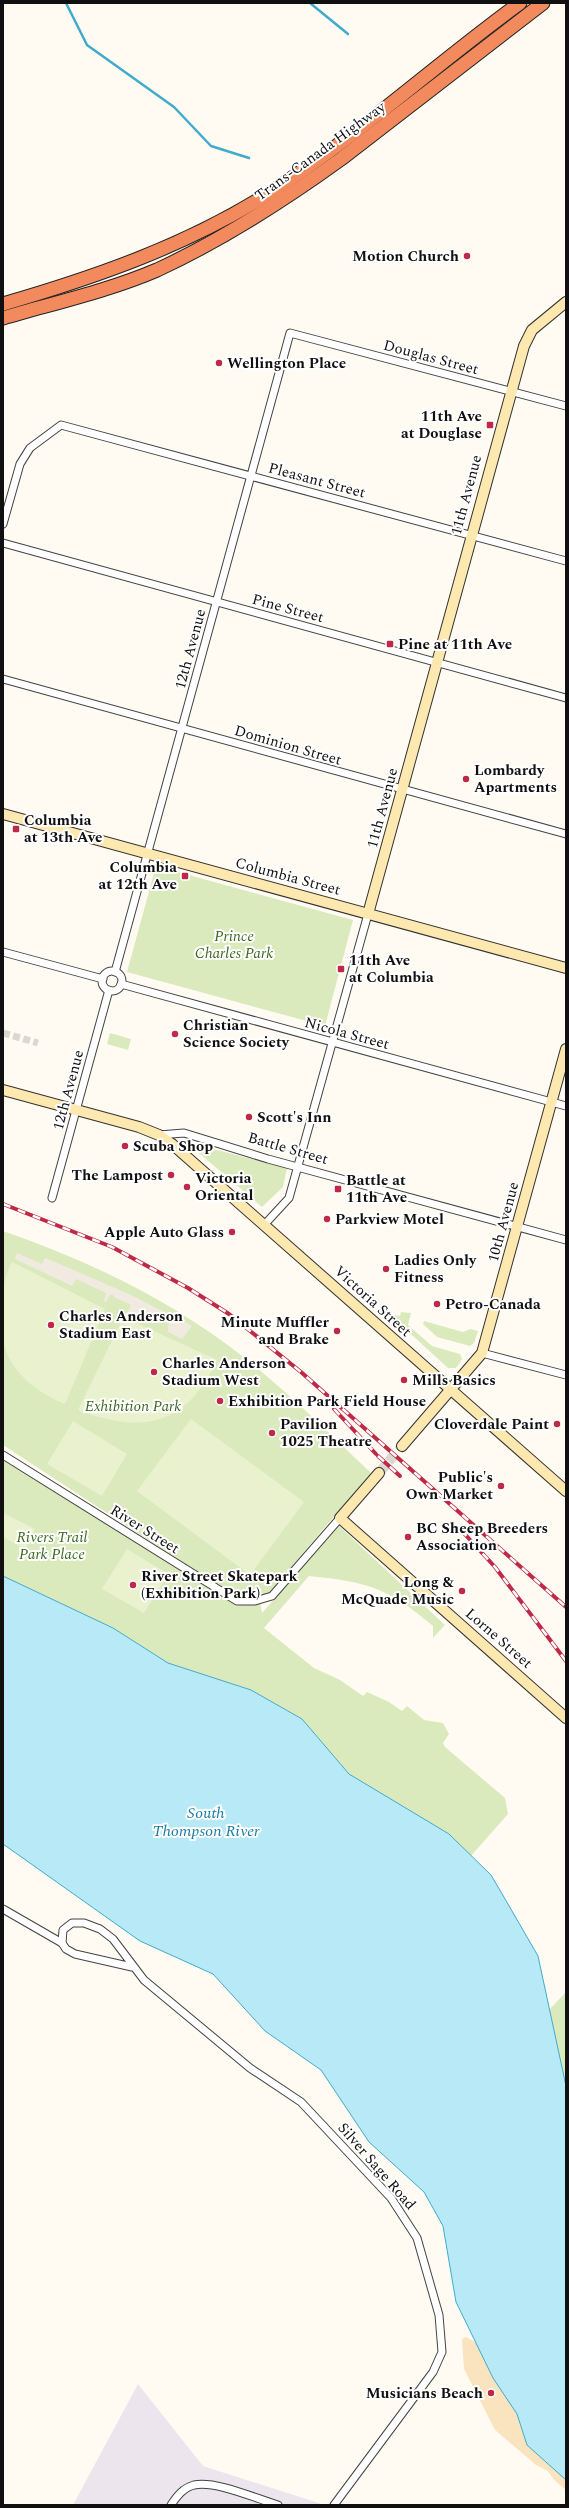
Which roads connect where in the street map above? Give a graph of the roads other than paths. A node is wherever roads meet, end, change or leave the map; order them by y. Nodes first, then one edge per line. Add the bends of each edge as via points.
1 (520, 3) edge
2 (543, 3) edge
3 (566, 302) edge
4 (3, 304) edge
5 (3, 318) edge
6 (290, 333) joint
7 (510, 390) junction
8 (566, 406) edge
9 (251, 476) junction
10 (3, 524) edge
11 (471, 535) junction
12 (3, 543) edge
13 (566, 561) edge
14 (216, 602) junction
15 (437, 662) junction
16 (3, 680) edge
17 (566, 698) edge
18 (182, 728) junction
19 (402, 790) junction
20 (3, 814) edge
21 (566, 834) edge
22 (147, 853) junction
23 (368, 914) junction
24 (3, 952) edge
25 (566, 968) edge
26 (114, 972) junction
27 (103, 979) junction
28 (122, 984) junction
29 (110, 990) junction
30 (332, 1042) junction
31 (566, 1049) edge
32 (3, 1090) edge
33 (552, 1102) junction
34 (566, 1106) edge
35 (76, 1109) junction
36 (159, 1135) junction
37 (297, 1167) junction
38 (52, 1198) dead end
39 (265, 1224) junction
40 (517, 1227) junction
41 (566, 1240) edge
42 (482, 1353) junction
43 (566, 1375) edge
44 (451, 1391) junction
45 (402, 1446) tunnel mouth
46 (3, 1455) edge
47 (379, 1473) tunnel mouth
48 (566, 1490) edge
49 (340, 1518) junction
50 (566, 1718) edge
51 (3, 1909) edge
52 (62, 1943) junction
53 (132, 1967) junction
54 (171, 2505) edge
55 (278, 2505) edge
56 (334, 2505) edge

1 - 4 highway, Trans-Canada Highway via 335,148 269,193 149,256 104,273
2 - 5 highway, Trans-Canada Highway via 341,159 308,183 223,236 156,270
3 - 7 street, 11th Avenue via 532,330 524,346
6 - 7 street, Douglas Street
6 - 9 street, 12th Avenue
7 - 8 street, Douglas Street
7 - 11 street, 11th Avenue
9 - 10 street, Pleasant Street via 61,424 30,448 20,464
9 - 11 street, Pleasant Street
9 - 14 street, 12th Avenue
11 - 13 street, Pleasant Street
11 - 15 street, 11th Avenue
12 - 14 street, Pine Street
14 - 15 street, Pine Street
14 - 18 street, 12th Avenue
15 - 17 street, Pine Street
15 - 19 street, 11th Avenue
16 - 18 street, Dominion Street
18 - 19 street, Dominion Street
18 - 22 street, 12th Avenue
19 - 21 street, Dominion Street
19 - 23 street, 11th Avenue
20 - 22 street, Columbia Street
22 - 23 street, Columbia Street
22 - 26 street, 12th Avenue
23 - 25 street, Columbia Street
23 - 30 street, 11th Avenue
24 - 27 street
26 - 27 street via 107,973
26 - 28 street via 121,976
27 - 29 street via 103,984
28 - 29 street via 117,990
28 - 30 street, Nicola Street
29 - 35 street, 12th Avenue
30 - 33 street, Nicola Street
30 - 37 street, 11th Avenue
31 - 33 street, 10th Avenue
32 - 35 street, Battle Street
33 - 34 street, Nicola Street
33 - 40 street, 10th Avenue
35 - 36 street, Battle Street
35 - 38 street, 12th Avenue
36 - 37 street, Battle Street via 184,1133
36 - 39 street, Victoria Street via 185,1154
37 - 39 street, 11th Avenue via 289,1198
37 - 40 street, Battle Street
39 - 44 street, Victoria Street
40 - 41 street, Battle Street
40 - 42 street, 10th Avenue
42 - 43 street
42 - 44 street, 10th Avenue
44 - 45 street, 10th Avenue
44 - 48 street, Victoria Street
46 - 49 street, River Street via 237,1601 255,1601 272,1596
47 - 49 street
49 - 50 street, Lorne Street
51 - 52 street
52 - 53 street via 75,1954
52 - 53 street, Silver Sage Road via 63,1930 72,1923 84,1923 100,1929 113,1938
53 - 56 street, Silver Sage Road via 157,1992 250,2068 316,2115 356,2162 392,2198 417,2238 439,2315 442,2346 440,2359
54 - 55 street via 180,2492 200,2485 215,2486

